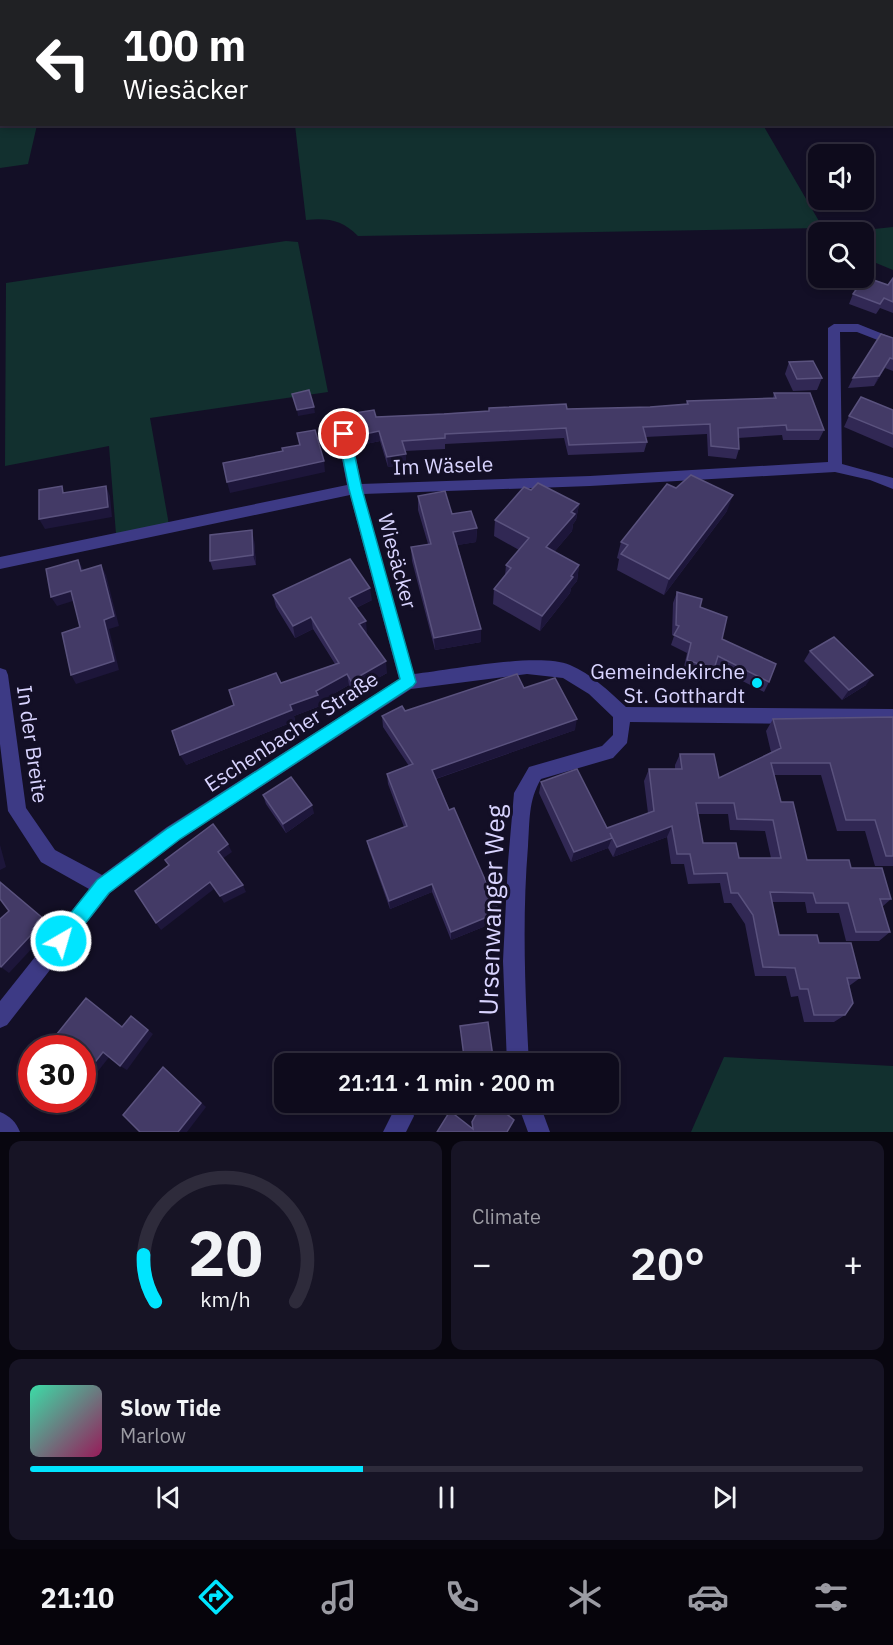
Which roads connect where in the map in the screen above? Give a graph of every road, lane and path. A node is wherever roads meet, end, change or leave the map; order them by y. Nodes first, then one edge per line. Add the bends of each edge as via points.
1 (893, 342) edge
2 (341, 416) dead end
3 (835, 467) junction
4 (893, 484) edge
5 (355, 489) junction
6 (0, 563) edge
7 (0, 675) edge
8 (408, 682) junction
9 (622, 714) junction
10 (893, 717) edge
11 (103, 886) junction
12 (0, 1018) edge
13 (517, 1053) edge
14 (532, 1113) edge
15 (0, 1123) edge
16 (9, 1132) edge
17 (539, 1132) edge

1 - 3 street via 858,328 834,328
2 - 5 street, Wiesäcker
3 - 4 street, Im Wäsele
3 - 5 street, Im Wäsele
5 - 6 street, Im Wäsele
5 - 8 street, Wiesäcker
7 - 11 street, In der Breite via 17,811 48,856
8 - 9 street, Eschenbacher Straße via 527,668 566,670
8 - 11 street, Eschenbacher Straße via 174,833
9 - 10 street
9 - 13 street, Ursenwanger Weg via 621,738 608,752 534,773 523,793 513,961
11 - 12 street, Eschenbacher Straße
14 - 17 street
15 - 16 street

